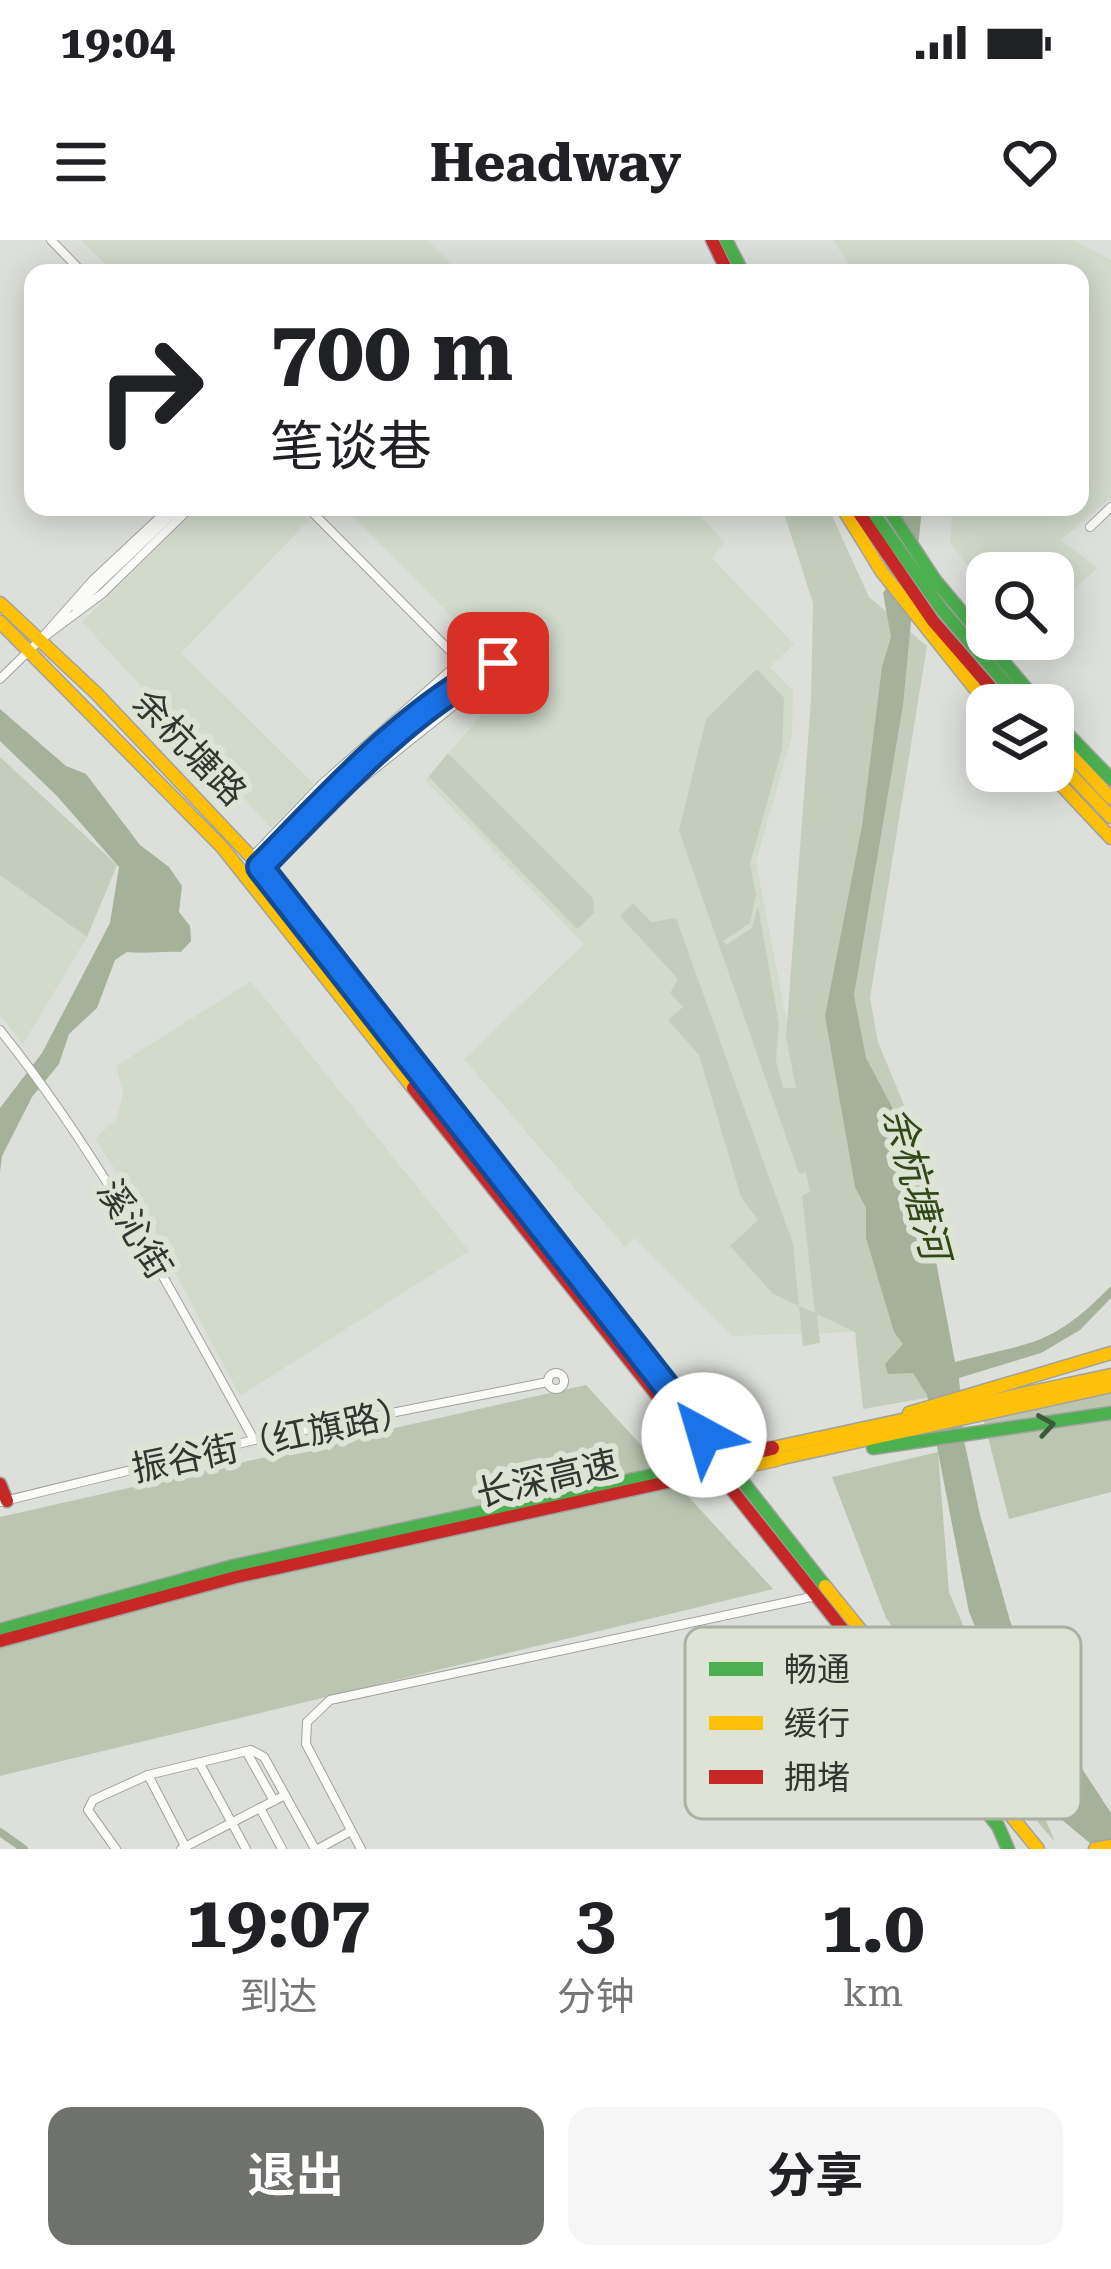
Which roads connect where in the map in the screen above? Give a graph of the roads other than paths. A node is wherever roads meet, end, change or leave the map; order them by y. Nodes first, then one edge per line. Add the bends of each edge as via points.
1 (51, 240) edge
2 (712, 240) edge
3 (74, 264) edge
4 (733, 264) edge
5 (1111, 507) edge
6 (165, 516) edge
7 (166, 516) edge
8 (182, 516) edge
9 (316, 516) edge
10 (848, 516) edge
11 (861, 516) edge
12 (875, 516) edge
13 (892, 516) edge
14 (1090, 527) dead end
15 (0, 603) edge
16 (0, 622) edge
17 (35, 645) junction
18 (460, 662) junction
19 (498, 663) dead end
20 (0, 679) edge
21 (971, 684) edge
22 (988, 684) edge
23 (1006, 684) edge
24 (1022, 684) edge
25 (1074, 741) edge
26 (1074, 758) edge
27 (1074, 778) edge
28 (1111, 779) edge
29 (1068, 792) edge
30 (325, 798) junction
31 (1111, 798) edge
32 (1111, 817) edge
33 (276, 837) junction
34 (1111, 838) edge
35 (287, 840) junction
36 (256, 862) junction
37 (0, 1030) edge
38 (1111, 1352) edge
39 (1111, 1375) edge
40 (548, 1382) dead end
41 (1111, 1386) edge
42 (977, 1407) junction
43 (1111, 1413) edge
44 (926, 1425) junction
45 (254, 1440) junction
46 (784, 1452) junction
47 (676, 1475) junction
48 (0, 1484) edge
49 (3, 1501) edge
50 (816, 1596) junction
51 (841, 1627) edge
52 (858, 1627) edge
53 (0, 1630) edge
54 (0, 1641) edge
55 (246, 1751) junction
56 (200, 1764) junction
57 (148, 1775) junction
58 (285, 1795) junction
59 (274, 1801) junction
60 (260, 1808) junction
61 (992, 1819) edge
62 (1014, 1819) edge
63 (232, 1823) junction
64 (351, 1831) junction
65 (1111, 1846) edge
66 (184, 1848) edge
67 (116, 1849) edge
68 (246, 1849) edge
69 (282, 1849) edge
70 (316, 1849) edge
71 (361, 1849) edge
72 (1008, 1849) edge
73 (1038, 1849) edge
74 (1095, 1849) edge

1 - 3 street
2 - 4 main road
5 - 14 street
6 - 17 street
7 - 17 street
8 - 17 street
9 - 18 street
10 - 21 main road
11 - 22 main road
12 - 23 main road
13 - 24 main road
15 - 17 main road, 余杭塘路
16 - 17 main road, 余杭塘路
17 - 20 street
17 - 36 main road, 余杭塘路
17 - 50 main road, 余杭塘路 via 221,847
18 - 33 street via 322,784
18 - 35 street via 482,683
19 - 30 street, bridge via 457,687
25 - 28 main road
26 - 31 main road
27 - 32 main road
29 - 34 main road
30 - 33 street
30 - 35 street
33 - 36 street
35 - 36 street
36 - 52 main road, 余杭塘路
37 - 45 street, 溪沁街 via 131,1218
38 - 42 main road
39 - 42 main road, 长深高速
40 - 45 street, 振谷街（红旗路）
41 - 42 main road, 长深高速
42 - 44 main road, 长深高速
42 - 44 main road
44 -> 43 main road via 981,1435
44 - 46 main road, 长深高速
44 - 46 main road
45 - 49 street, 振谷街（红旗路）
46 - 47 main road, 长深高速, bridge
47 - 53 main road, 长深高速 via 233,1566
47 - 54 main road, 长深高速
48 - 49 main road
50 - 51 main road, 余杭塘路
50 - 64 street via 330,1700 308,1722 306,1744
55 - 56 street
55 - 58 street via 264,1757
55 - 59 street
56 - 57 street
56 - 63 street
57 - 66 street
57 - 67 street via 100,1796 88,1810
58 - 59 street
58 - 70 street
59 - 60 street
60 - 63 street
60 - 69 street
61 - 72 main road, 余杭塘路
62 - 73 main road, 余杭塘路
63 - 66 street
63 - 68 street
64 - 70 street
64 - 71 street
65 - 74 main road

